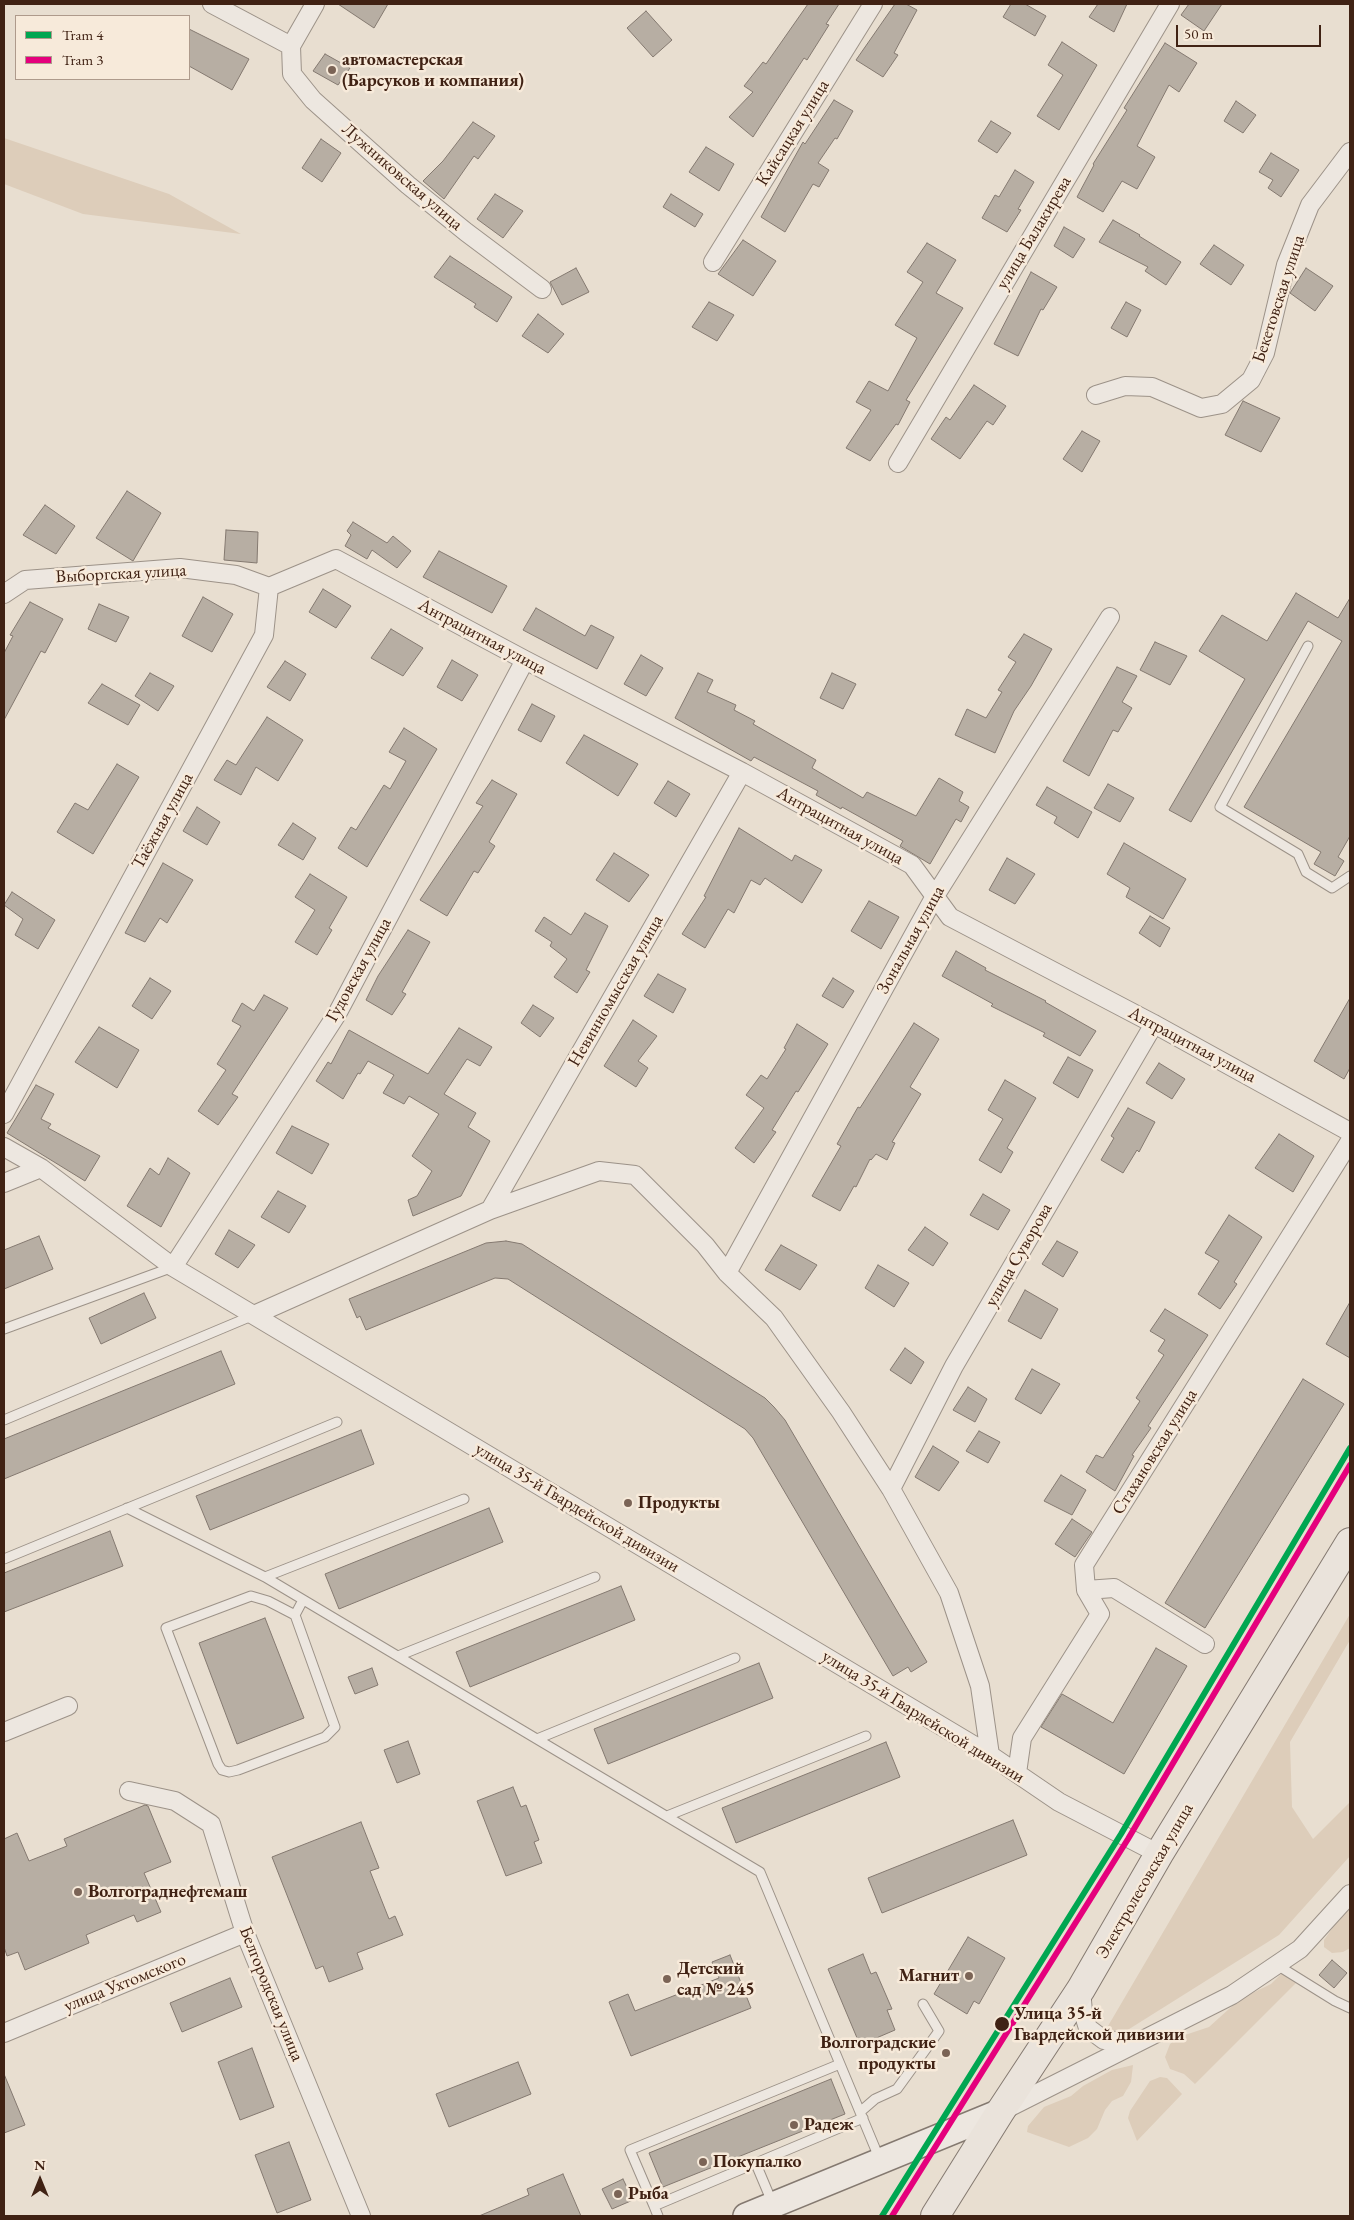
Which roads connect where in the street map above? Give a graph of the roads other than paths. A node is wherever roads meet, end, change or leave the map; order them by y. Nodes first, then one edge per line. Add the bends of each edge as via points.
1 (212, 4) edge
2 (315, 4) edge
3 (873, 4) edge
4 (1170, 4) edge
5 (291, 46) junction
6 (1350, 152) edge
7 (714, 262) dead end
8 (542, 289) dead end
9 (1096, 395) dead end
10 (898, 463) dead end
11 (269, 587) junction
12 (4, 594) edge
13 (1110, 617) dead end
14 (1308, 646) dead end
15 (525, 660) junction
16 (742, 772) junction
17 (1350, 876) edge
18 (934, 896) junction
19 (1154, 1024) junction
20 (4, 1114) edge
21 (1350, 1132) edge
22 (1350, 1142) edge
23 (4, 1147) edge
24 (41, 1168) junction
25 (4, 1183) edge
26 (490, 1210) junction
27 (173, 1268) junction
28 (727, 1273) junction
29 (254, 1315) junction
30 (4, 1329) edge
31 (4, 1420) edge
32 (337, 1422) dead end
33 (891, 1489) junction
34 (464, 1499) dead end
35 (127, 1508) junction
36 (1350, 1542) edge
37 (4, 1559) edge
38 (265, 1577) junction
39 (595, 1577) dead end
40 (1086, 1590) junction
41 (303, 1600) junction
42 (295, 1615) junction
43 (1205, 1644) dead end
44 (398, 1656) junction
45 (734, 1658) dead end
46 (68, 1706) dead end
47 (4, 1732) edge
48 (866, 1736) dead end
49 (537, 1739) junction
50 (990, 1755) junction
51 (1016, 1773) junction
52 (129, 1791) dead end
53 (667, 1816) junction
54 (1159, 1854) junction
55 (1350, 1894) edge
56 (245, 1933) junction
57 (1277, 1964) junction
58 (1082, 1989) junction
59 (923, 2004) dead end
60 (1350, 2008) edge
61 (4, 2033) edge
62 (1138, 2043) junction
63 (840, 2064) junction
64 (1000, 2112) junction
65 (861, 2115) junction
66 (881, 2162) junction
67 (756, 2164) junction
68 (774, 2205) junction
69 (654, 2206) junction
70 (361, 2216) edge
71 (658, 2216) edge
72 (746, 2216) edge
73 (935, 2216) edge

1 - 5 street
2 - 5 street
3 - 7 street, Кайсацкая улица
4 - 10 street, улица Балакирева
5 - 8 street, Лужниковская улица via 292,74 313,100 408,185
6 - 9 street, Бекетовская улица via 1310,206 1286,265 1266,353 1251,380 1222,404 1201,408 1152,387 1125,386
11 - 12 street, Выборгская улица via 236,575 180,568 25,580
11 - 15 street, Антрацитная улица via 336,559
11 - 20 street, Таёжная улица via 264,635
13 - 18 street, Зональная улица
14 - 17 lane via 1220,807 1298,854 1306,872 1332,888
15 - 16 street, Антрацитная улица
15 - 27 street, Гудовская улица via 337,1014
16 - 18 street, Антрацитная улица via 912,865
16 - 26 street, Невинномысская улица
18 - 19 street, Антрацитная улица via 950,917
18 - 28 street, Зональная улица
19 - 21 street, Антрацитная улица
19 - 33 street, улица Суворова via 954,1366
22 - 40 street, Стахановская улица via 1084,1565
23 - 24 street, улица 35-й Гвардейской дивизии
24 - 25 street
24 - 27 street, улица 35-й Гвардейской дивизии
26 - 28 street via 599,1171 635,1175 705,1245
26 - 29 street
27 - 29 street, улица 35-й Гвардейской дивизии
27 - 30 lane
28 - 33 street via 774,1318
29 - 31 lane
29 - 50 street, улица 35-й Гвардейской дивизии
32 - 35 lane
33 - 50 street via 949,1594 980,1686
34 - 38 lane
35 - 37 lane
35 - 38 lane
36 - 54 main road, Электролесовская улица
38 - 41 lane
39 - 44 lane
40 - 43 street via 1114,1588
40 - 51 street, Стахановская улица via 1100,1614 1022,1738
41 - 42 lane
41 - 44 lane
42 - 42 lane via 335,1727 325,1737 246,1767 229,1772 222,1770 166,1628 251,1596 268,1600
44 - 49 lane
45 - 49 lane
46 - 47 street
48 - 53 lane
49 - 53 lane
50 - 51 street, улица 35-й Гвардейской дивизии
51 - 54 street, улица 35-й Гвардейской дивизии via 1059,1802
52 - 56 street, Белгородская улица via 175,1801 211,1824
53 - 63 lane via 760,1872
54 - 58 main road, Электролесовская улица
55 - 57 street via 1300,1949
56 - 61 street, улица Ухтомского
56 - 70 street, Белгородская улица
57 - 60 lane
57 - 62 street via 1232,1995
58 - 62 street via 1083,2012 1088,2028 1104,2040
58 - 64 main road, Электролесовская улица
59 - 65 lane via 939,2031 898,2089 875,2099
62 - 64 street
63 - 65 lane
63 - 69 lane via 630,2150
64 - 66 street
64 - 73 main road, Электролесовская улица
65 - 66 lane
65 - 67 lane
66 - 68 street
67 - 68 lane
67 - 69 lane
68 - 72 street
69 - 71 lane

